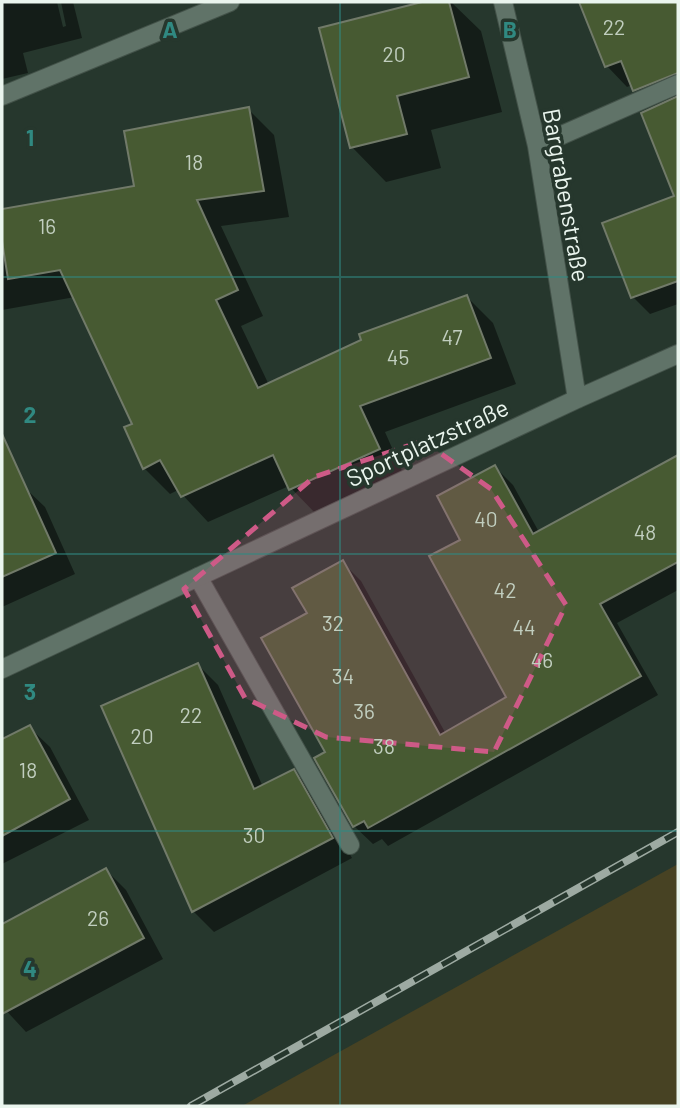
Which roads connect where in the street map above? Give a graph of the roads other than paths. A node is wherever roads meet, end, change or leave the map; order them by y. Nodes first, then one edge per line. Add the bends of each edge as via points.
1 (229, 2) edge
2 (503, 2) edge
3 (678, 84) edge
4 (2, 96) edge
5 (537, 146) junction
6 (678, 354) edge
7 (577, 399) junction
8 (198, 577) junction
9 (2, 669) edge
10 (350, 845) dead end

1 - 4 street
2 - 5 street, Bargrabenstraße
3 - 5 street
5 - 7 street, Bargrabenstraße
6 - 7 street, Sportplatzstraße
7 - 8 street, Sportplatzstraße
8 - 9 street, Sportplatzstraße
8 - 10 street

